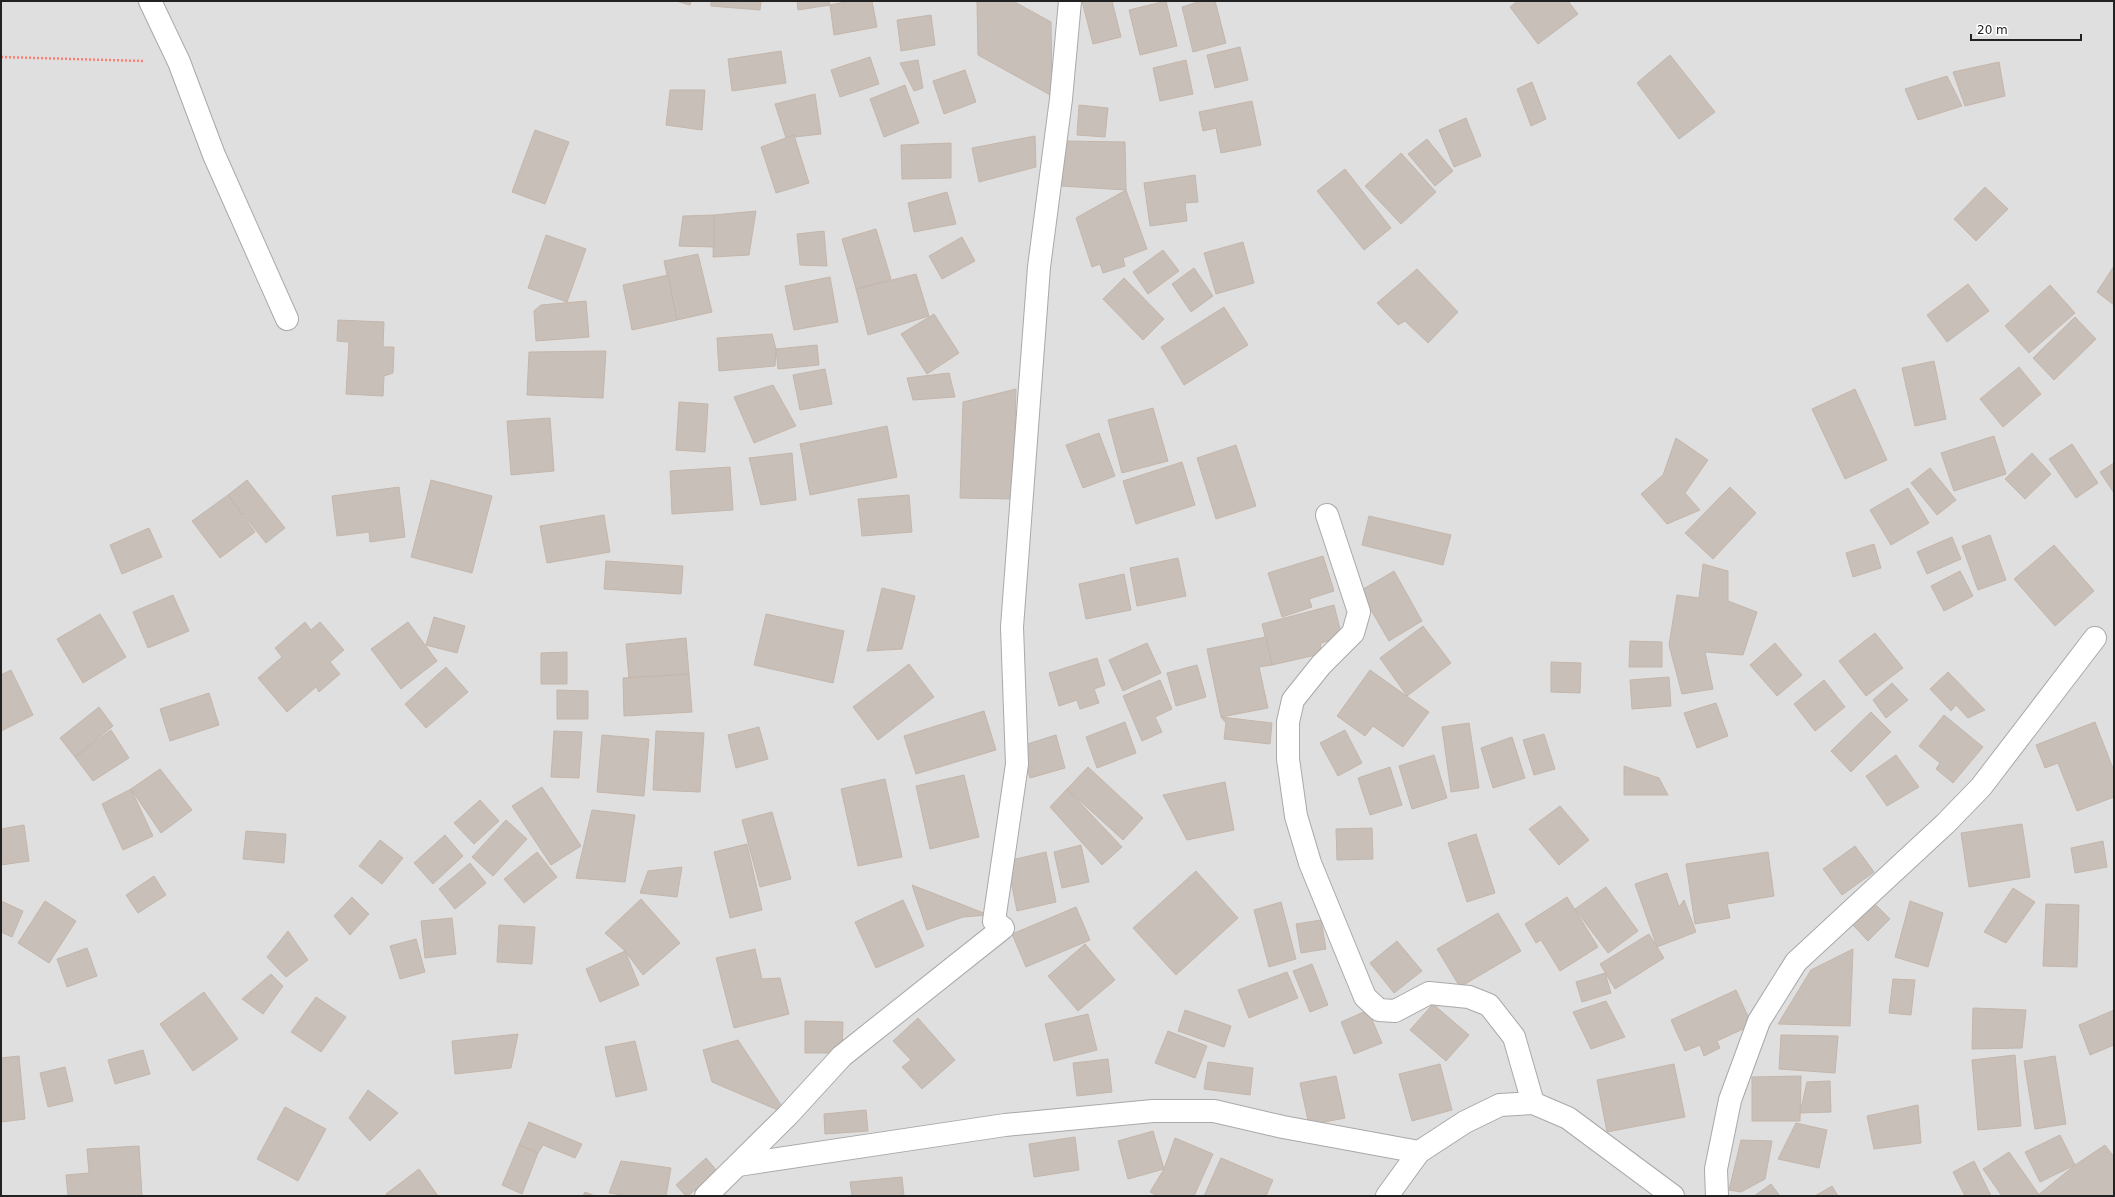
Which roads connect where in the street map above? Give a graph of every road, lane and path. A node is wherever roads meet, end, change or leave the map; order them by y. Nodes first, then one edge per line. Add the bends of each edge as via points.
1 (150, 1) edge
2 (1070, 1) edge
3 (1, 57) edge
4 (178, 62) junction
5 (287, 320) dead end
6 (1326, 516) dead end
7 (2094, 638) dead end
8 (1533, 1103) junction
9 (1419, 1152) junction
10 (738, 1165) junction
11 (706, 1196) edge
12 (1387, 1196) edge
13 (1673, 1196) edge
14 (1718, 1196) edge

1 - 4 street
2 - 10 street via 1061,99 1040,267 1012,619 1017,764 994,921 1003,928 842,1056
3 - 4 path
4 - 5 street via 214,155
6 - 8 street via 1359,612 1353,633 1321,665 1293,700 1288,722 1288,759 1296,816 1310,863 1365,997 1379,1010 1395,1011 1429,993 1469,997 1489,1005 1514,1037
7 - 14 street via 1981,787 1945,824 1796,962 1759,1021 1730,1100 1716,1169
8 - 9 street via 1500,1105 1465,1122
8 - 13 street via 1568,1118
9 - 10 street via 1283,1127 1214,1111 1153,1112 1005,1125
9 - 12 street
10 - 11 street

